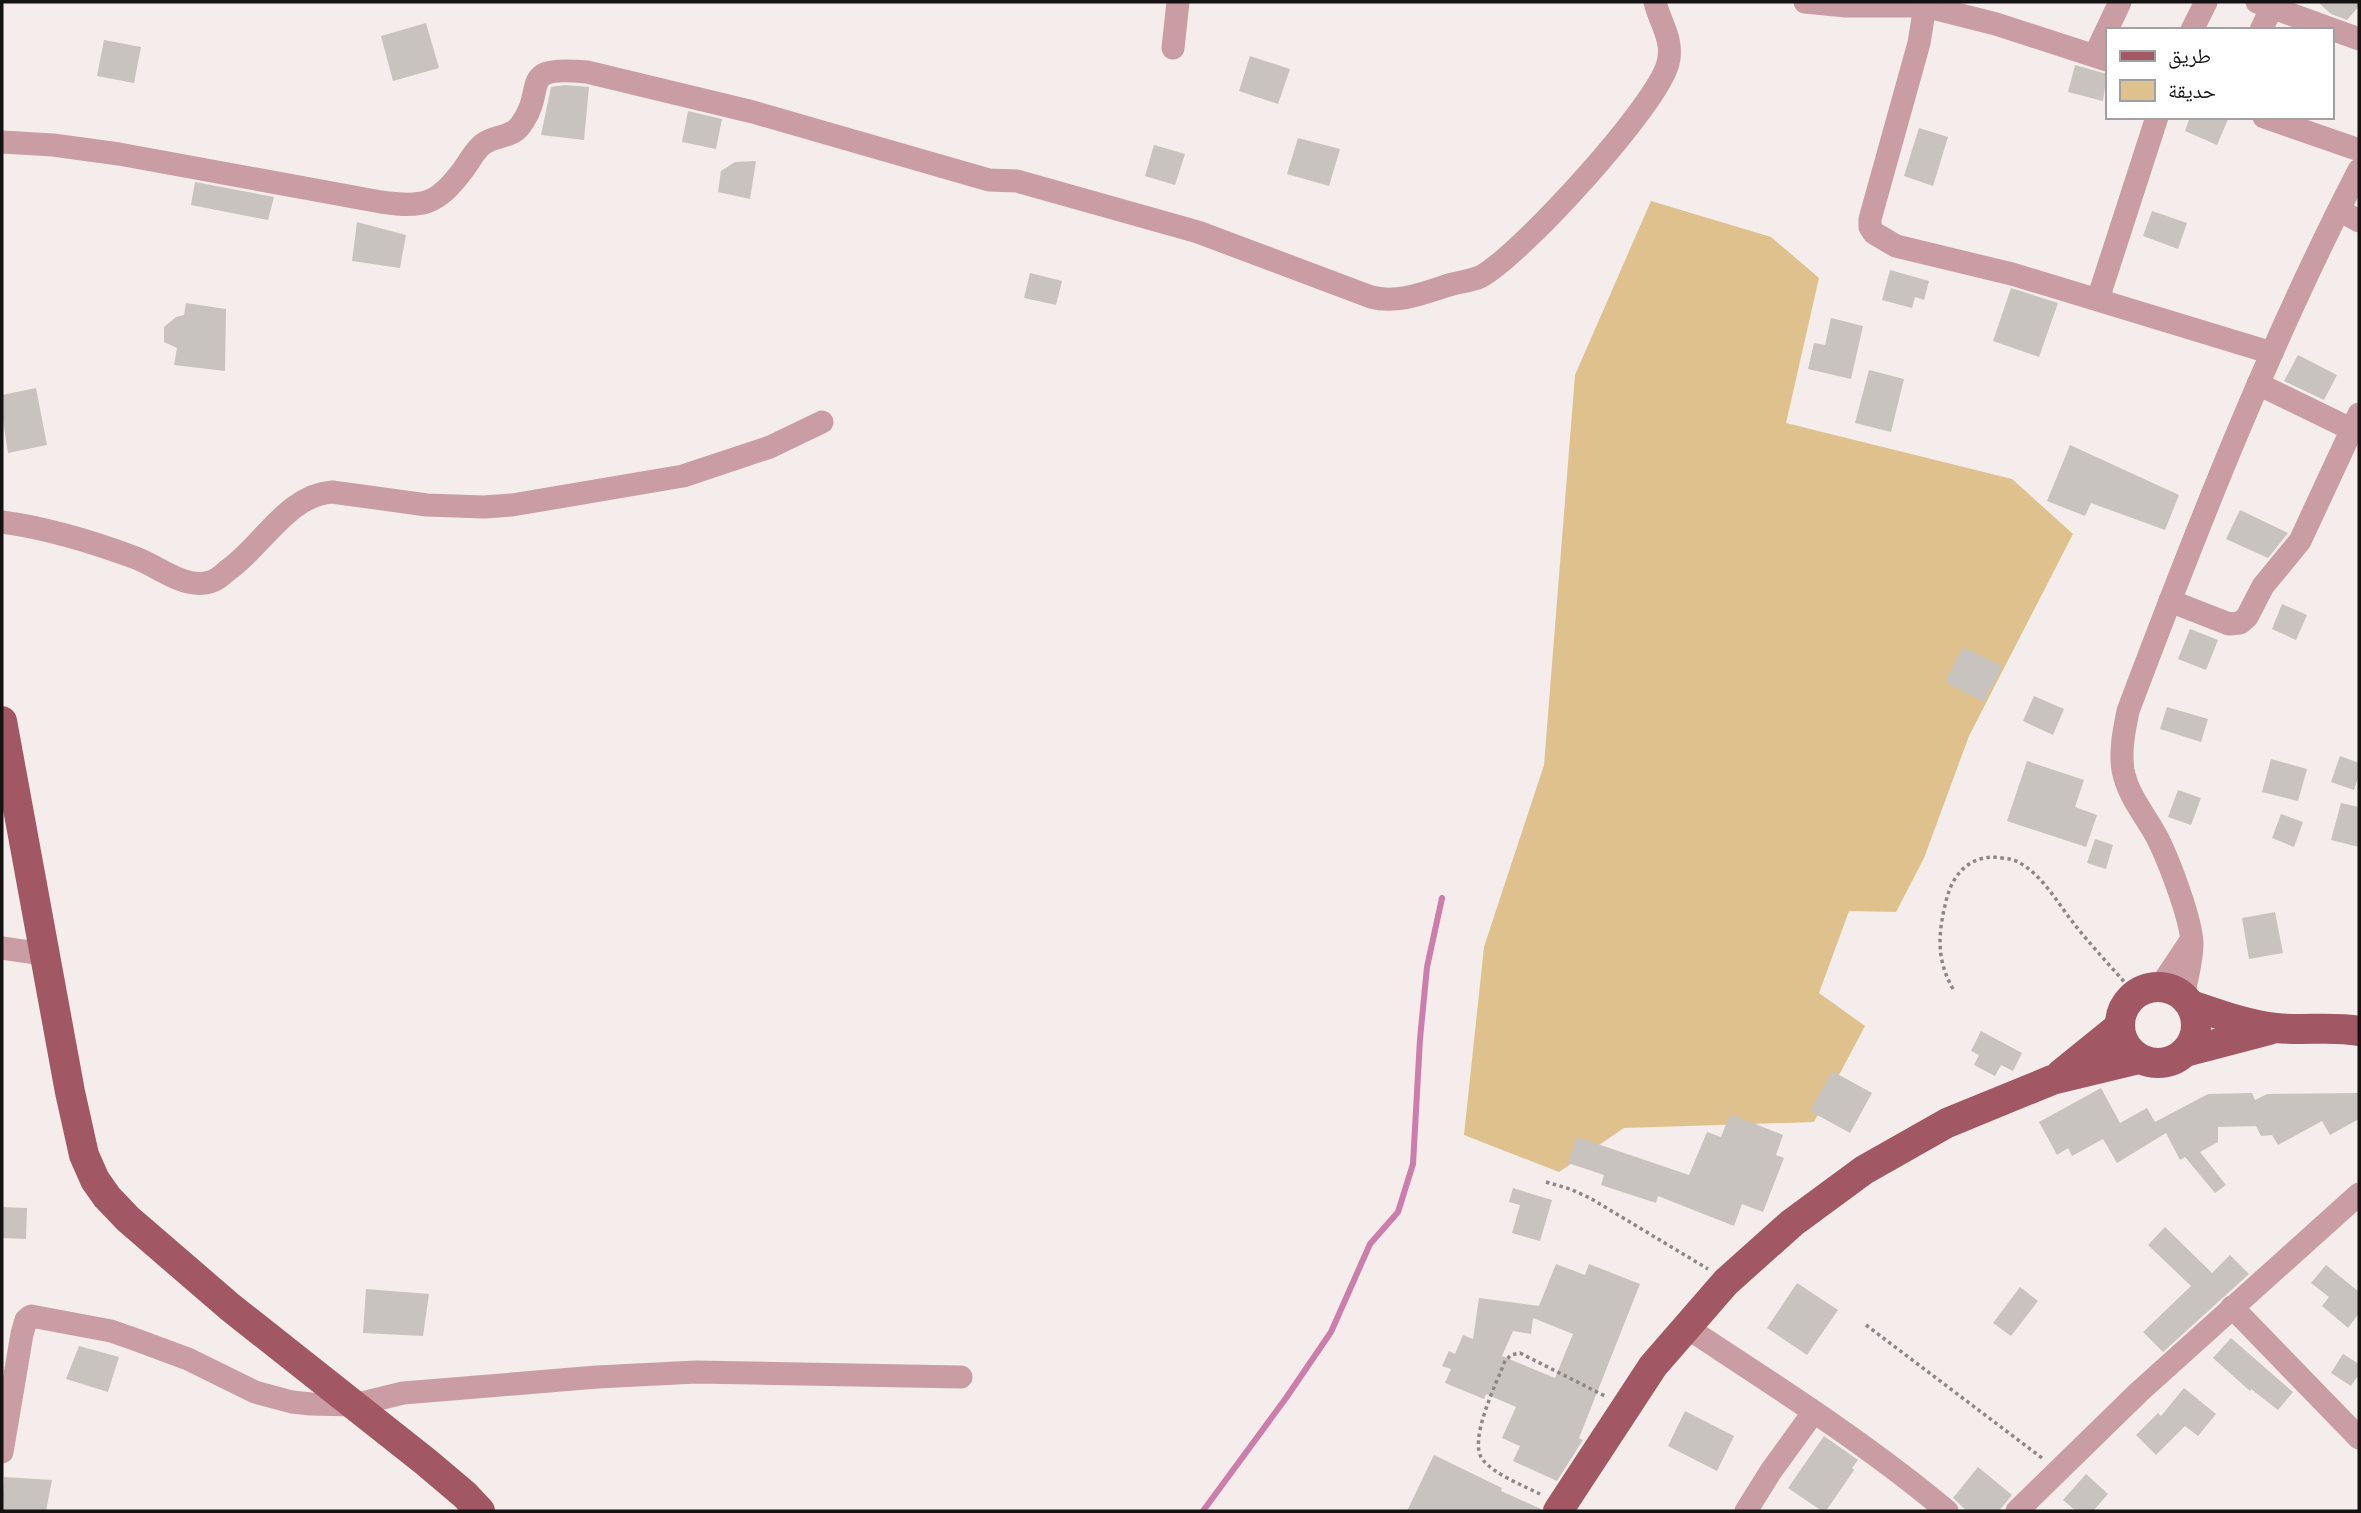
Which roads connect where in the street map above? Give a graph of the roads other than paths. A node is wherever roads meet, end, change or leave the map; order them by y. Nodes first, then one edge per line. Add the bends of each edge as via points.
1 (1178, 2) edge
2 (1655, 2) edge
3 (1805, 2) edge
4 (2120, 2) edge
5 (2206, 2) edge
6 (2264, 4) edge
7 (1925, 6) junction
8 (2111, 28) edge
9 (2193, 28) edge
10 (2261, 28) edge
11 (2329, 28) edge
12 (2333, 29) edge
13 (2359, 39) edge
14 (1173, 48) dead end
15 (2101, 57) edge
16 (2156, 119) edge
17 (2270, 119) edge
18 (2, 142) edge
19 (2359, 150) edge
20 (2359, 170) edge
21 (2339, 210) junction
22 (2359, 221) edge
23 (2098, 299) junction
24 (2272, 353) junction
25 (2258, 384) junction
26 (822, 422) dead end
27 (2357, 425) edge
28 (2, 523) edge
29 (2170, 601) junction
30 (2, 721) edge
31 (2, 948) edge
32 (43, 954) junction
33 (2167, 995) junction
34 (2119, 1027) junction
35 (2276, 1028) junction
36 (2359, 1031) edge
37 (2185, 1052) junction
38 (2138, 1059) junction
39 (2052, 1080) junction
40 (2359, 1194) edge
41 (2232, 1307) junction
42 (1686, 1327) junction
43 (961, 1377) dead end
44 (354, 1405) junction
45 (1813, 1413) junction
46 (2359, 1438) edge
47 (2, 1452) edge
48 (1566, 1509) edge
49 (480, 1511) edge
50 (1746, 1511) edge
51 (1947, 1511) edge
52 (2017, 1511) edge

1 - 14 street
2 - 18 street via 1669,39 1668,66 1649,99 1583,181 1490,270 1478,277 1383,300 1226,242 1095,202 1017,181 989,180 753,112 587,72 543,74 518,129 481,145 451,185 421,205 381,202 119,154
3 - 7 street
4 - 8 street
5 - 9 street
6 - 10 street
6 - 11 street
7 - 15 street
7 - 23 street via 1870,227 1882,240 1909,250
12 - 13 street
16 - 23 street
17 - 19 street
20 - 21 street
21 - 22 street
21 - 24 street
23 - 24 street
24 - 25 street
25 - 27 street
25 - 29 street
26 - 28 street via 770,447 683,476 512,505 428,505 321,493 293,508 242,561 203,584 104,547
27 - 29 street via 2300,541 2263,586 2247,617 2229,624
29 - 33 street via 2127,711 2122,752 2131,795 2159,842 2192,940 2192,957
30 - 32 main road
31 - 32 street
32 - 44 main road via 69,1092 95,1180 128,1219
33 - 34 main road via 2126,1003
33 - 35 main road via 2233,1019
33 - 37 main road via 2196,1017 2193,1042
34 - 38 main road via 2122,1040
34 - 39 main road
35 - 36 main road
35 - 37 main road
37 - 38 main road via 2163,1063
38 - 39 main road
39 - 42 main road via 1948,1123 1864,1170 1792,1223
40 - 41 street
41 - 46 street
41 - 52 street
42 - 45 street
42 - 48 main road via 1653,1366
43 - 44 street via 696,1372 403,1393
44 - 47 street via 273,1397 111,1331 31,1316 22,1334
44 - 49 main road
45 - 50 street
45 - 51 street

